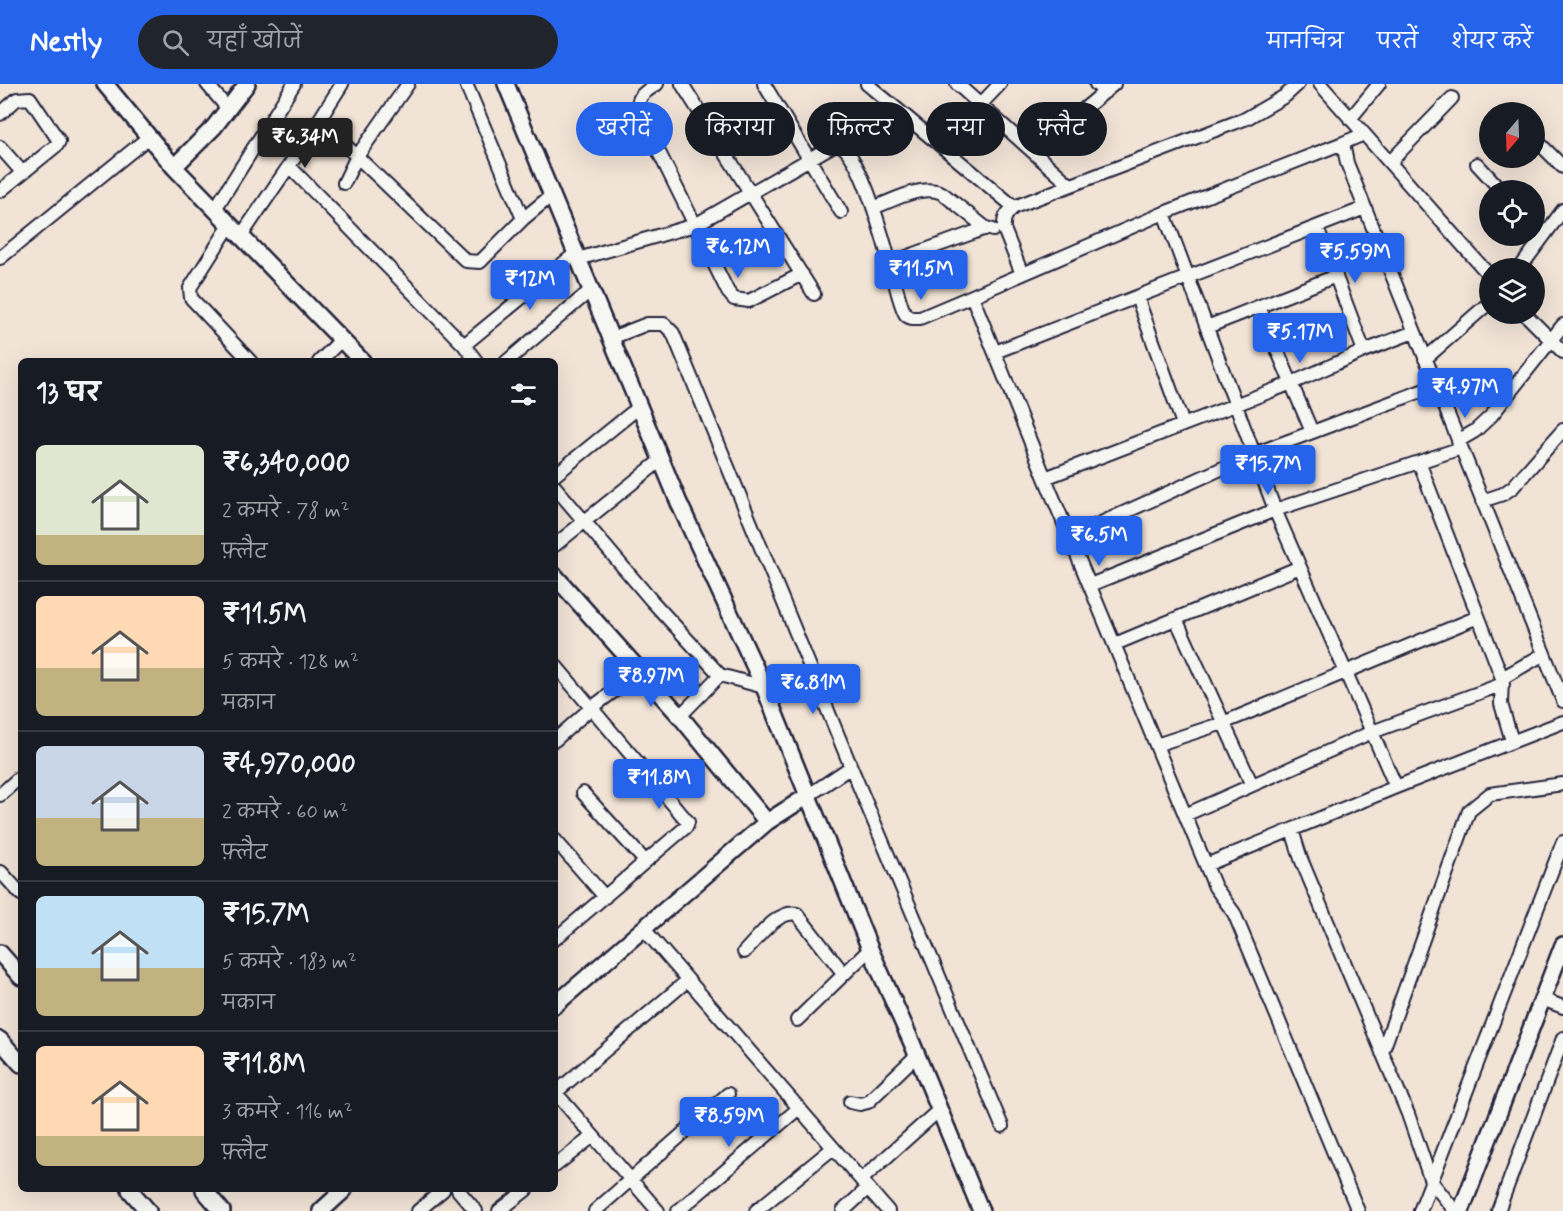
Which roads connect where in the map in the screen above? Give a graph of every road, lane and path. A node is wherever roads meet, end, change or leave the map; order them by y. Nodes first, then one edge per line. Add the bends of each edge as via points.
1 (105, 84) edge
2 (207, 84) edge
3 (247, 84) edge
4 (294, 84) edge
5 (342, 84) edge
6 (408, 84) edge
7 (466, 84) edge
8 (506, 84) edge
9 (657, 84) edge
10 (682, 84) edge
11 (764, 84) edge
12 (867, 84) edge
13 (957, 84) edge
14 (1000, 84) edge
15 (1299, 84) edge
16 (1320, 84) edge
17 (1378, 84) edge
18 (1105, 87) edge
19 (1452, 98) dead end
20 (977, 102) edge
21 (983, 102) edge
22 (1088, 102) edge
23 (228, 109) junction
24 (0, 114) edge
25 (1350, 119) junction
26 (319, 120) junction
27 (1005, 127) edge
28 (1364, 134) junction
29 (149, 137) junction
30 (1017, 138) edge
31 (1343, 143) junction
32 (0, 147) edge
33 (1545, 149) edge
34 (1037, 156) edge
35 (356, 158) junction
36 (810, 160) junction
37 (1390, 162) junction
38 (1478, 164) dead end
39 (289, 166) junction
40 (174, 167) junction
41 (1563, 167) edge
42 (22, 172) junction
43 (1492, 180) edge
44 (344, 183) dead end
45 (1070, 185) junction
46 (0, 191) edge
47 (750, 194) junction
48 (552, 195) junction
49 (875, 207) junction
50 (1014, 207) junction
51 (1365, 208) junction
52 (215, 209) junction
53 (1563, 210) edge
54 (841, 212) dead end
55 (1164, 213) junction
56 (523, 219) junction
57 (695, 225) junction
58 (1317, 227) junction
59 (986, 228) junction
60 (1004, 229) junction
61 (235, 231) junction
62 (1545, 237) edge
63 (1538, 246) edge
64 (577, 256) junction
65 (0, 258) edge
66 (1528, 258) edge
67 (890, 263) junction
68 (1479, 263) edge
69 (802, 274) junction
70 (1022, 274) junction
71 (1336, 276) junction
72 (1188, 277) junction
73 (591, 290) junction
74 (814, 294) dead end
75 (972, 296) junction
76 (1137, 297) junction
77 (1259, 307) junction
78 (1479, 312) edge
79 (1536, 324) edge
80 (1563, 325) edge
81 (1207, 327) junction
82 (1414, 332) junction
83 (611, 338) junction
84 (1551, 339) junction
85 (341, 340) junction
86 (464, 345) junction
87 (1364, 351) junction
88 (994, 352) junction
89 (1563, 352) edge
90 (247, 358) edge
91 (324, 358) edge
92 (359, 358) edge
93 (474, 358) edge
94 (511, 358) edge
95 (1425, 359) junction
96 (1292, 383) junction
97 (1436, 386) junction
98 (1236, 404) junction
99 (639, 406) junction
100 (1183, 424) junction
101 (1563, 429) edge
102 (1312, 432) junction
103 (1459, 445) junction
104 (1254, 454) junction
105 (661, 460) junction
106 (1419, 462) junction
107 (558, 473) edge
108 (1045, 478) junction
109 (558, 491) edge
110 (1482, 501) junction
111 (1275, 510) junction
112 (584, 522) junction
113 (1070, 537) junction
114 (558, 543) edge
115 (1300, 567) junction
116 (558, 579) edge
117 (1090, 585) junction
118 (1478, 617) junction
119 (1176, 619) junction
120 (1115, 644) junction
121 (1544, 654) junction
122 (558, 669) edge
123 (641, 671) junction
124 (1346, 672) junction
125 (720, 675) junction
126 (1502, 681) junction
127 (764, 687) junction
128 (1563, 701) edge
129 (591, 709) junction
130 (680, 716) junction
131 (1563, 722) edge
132 (1223, 723) junction
133 (1372, 732) junction
134 (558, 737) edge
135 (1512, 741) junction
136 (1156, 745) junction
137 (851, 767) junction
138 (18, 779) edge
139 (1563, 784) edge
140 (1252, 785) junction
141 (1396, 787) junction
142 (583, 792) dead end
143 (0, 795) edge
144 (809, 795) junction
145 (1185, 815) junction
146 (766, 822) junction
147 (1292, 830) junction
148 (1563, 842) edge
149 (558, 843) edge
150 (645, 861) junction
151 (1206, 866) junction
152 (1, 872) edge
153 (18, 891) edge
154 (604, 897) junction
155 (643, 928) junction
156 (558, 931) edge
157 (1563, 945) edge
158 (870, 949) junction
159 (0, 952) edge
160 (744, 952) dead end
161 (18, 973) edge
162 (844, 974) junction
163 (688, 980) junction
164 (1542, 999) junction
165 (558, 1002) edge
166 (1563, 1007) edge
167 (797, 1020) dead end
168 (1563, 1038) edge
169 (0, 1040) edge
170 (1382, 1053) junction
171 (917, 1055) junction
172 (18, 1061) edge
173 (558, 1089) edge
174 (728, 1094) dead end
175 (558, 1095) edge
176 (850, 1102) dead end
177 (799, 1108) junction
178 (939, 1110) junction
179 (1002, 1125) dead end
180 (593, 1136) junction
181 (833, 1148) junction
182 (558, 1164) edge
183 (630, 1179) junction
184 (1431, 1181) junction
185 (864, 1184) junction
186 (132, 1192) edge
187 (206, 1192) edge
188 (342, 1192) edge
189 (441, 1192) edge
190 (460, 1192) edge
191 (523, 1192) edge
192 (148, 1211) edge
193 (222, 1211) edge
194 (321, 1211) edge
195 (418, 1211) edge
196 (476, 1211) edge
197 (499, 1211) edge
198 (595, 1211) edge
199 (658, 1211) edge
200 (678, 1211) edge
201 (756, 1211) edge
202 (843, 1211) edge
203 (888, 1211) edge
204 (981, 1211) edge
205 (1358, 1211) edge
206 (1420, 1211) edge
207 (1455, 1211) edge
208 (1461, 1211) edge
209 (1498, 1211) edge

1 - 29 street
2 - 23 street
3 - 23 street
4 - 52 street
5 - 26 street
6 - 35 street
7 - 56 street
8 - 48 street
9 - 57 street via 642,94 637,101 638,110
10 - 47 street
11 - 36 street
12 - 50 street
13 - 20 street
14 - 21 street
15 - 45 street via 1247,118
16 - 25 street
17 - 25 street
18 - 22 street
19 - 37 street
23 - 40 street
24 - 42 street via 17,99 30,98 58,137 57,145
25 - 28 street
26 - 35 street
26 - 39 street
27 - 30 street
28 - 31 street
28 - 37 street
29 - 40 street
29 - 65 street
31 - 51 street
31 - 55 street
32 - 42 street
33 - 41 street
34 - 45 street
35 - 44 street
35 - 56 street via 466,261 480,262
36 - 47 street
36 - 49 street via 832,146 843,146
36 - 54 street
37 - 68 street
38 - 43 street
39 - 61 street
39 - 86 street
40 - 52 street
42 - 46 street
45 - 50 street
47 - 57 street
47 - 69 street
48 - 56 street
48 - 64 street
49 - 59 street via 934,189
49 - 67 street
50 - 60 street via 1006,214
51 - 58 street
51 - 82 street
52 - 61 street
53 - 62 street
55 - 70 street
55 - 72 street
57 - 64 street
57 - 69 street via 734,299 749,301
58 - 71 street
58 - 72 street
59 - 60 street
59 - 67 street
60 - 70 street
61 - 85 street
61 - 90 street via 190,288 190,298
63 - 66 street
64 - 73 street
64 - 86 street
67 - 75 street via 903,307 911,318 920,318
69 - 74 street
70 - 75 street
71 - 77 street
71 - 87 street
72 - 76 street
72 - 81 street
73 - 83 street
73 - 94 street
75 - 88 street
76 - 88 street
76 - 100 street
77 - 81 street
77 - 96 street
78 - 95 street
79 - 84 street
80 - 84 street
81 - 98 street
82 - 87 street
82 - 95 street
83 - 99 street
83 - 137 street via 647,324 664,324 673,333
84 - 89 street
84 - 103 street via 1491,416
85 - 91 street
85 - 92 street
86 - 93 street
87 - 96 street
88 - 108 street
95 - 97 street
96 - 98 street
96 - 102 street
97 - 102 street
97 - 103 street
98 - 100 street
98 - 104 street
99 - 105 street
99 - 107 street
100 - 108 street
101 - 110 street via 1513,487
102 - 104 street
103 - 106 street
103 - 110 street
104 - 111 street
104 - 113 street
105 - 112 street
105 - 127 street
106 - 111 street
106 - 118 street
108 - 113 street
109 - 112 street
110 - 121 street
111 - 115 street
111 - 117 street
112 - 114 street
112 - 125 street
113 - 117 street
115 - 119 street
115 - 124 street
116 - 123 street
117 - 120 street
118 - 124 street
118 - 126 street
119 - 120 street
119 - 132 street
120 - 136 street
121 - 126 street
121 - 128 street
122 - 129 street
123 - 129 street
123 - 130 street
124 - 132 street
124 - 133 street
125 - 127 street
125 - 130 street
126 - 133 street
126 - 135 street via 1501,704
127 - 144 street
129 - 134 street
129 - 150 street via 688,822
130 - 146 street
131 - 135 street
132 - 136 street
132 - 140 street
133 - 140 street
133 - 141 street
135 - 141 street
136 - 145 street
137 - 144 street
137 - 179 street
138 - 143 street
139 - 170 street via 1490,794 1469,811
140 - 145 street
141 - 147 street
142 - 150 street
144 - 146 street
144 - 158 street
145 - 151 street
146 - 155 street
147 - 151 street
147 - 170 street
148 - 184 street
149 - 154 street
150 - 154 street
151 - 205 street via 1215,887 1234,913
152 - 153 street
154 - 156 street
155 - 163 street
155 - 165 street
157 - 164 street
158 - 162 street
158 - 171 street
159 - 161 street
160 - 162 street via 779,916 790,912 797,914
162 - 167 street
163 - 173 street
163 - 177 street
164 - 166 street
164 - 208 street
168 - 209 street
169 - 172 street
170 - 184 street
171 - 176 street via 868,1102
171 - 178 street
174 - 183 street
175 - 180 street
177 - 181 street
177 - 200 street
178 - 185 street
178 - 204 street
180 - 182 street
180 - 183 street
181 - 185 street
181 - 201 street
183 - 198 street
183 - 199 street
184 - 206 street
184 - 207 street
185 - 202 street
185 - 203 street
186 - 192 street
187 - 193 street
188 - 194 street
189 - 195 street
190 - 196 street
191 - 197 street

